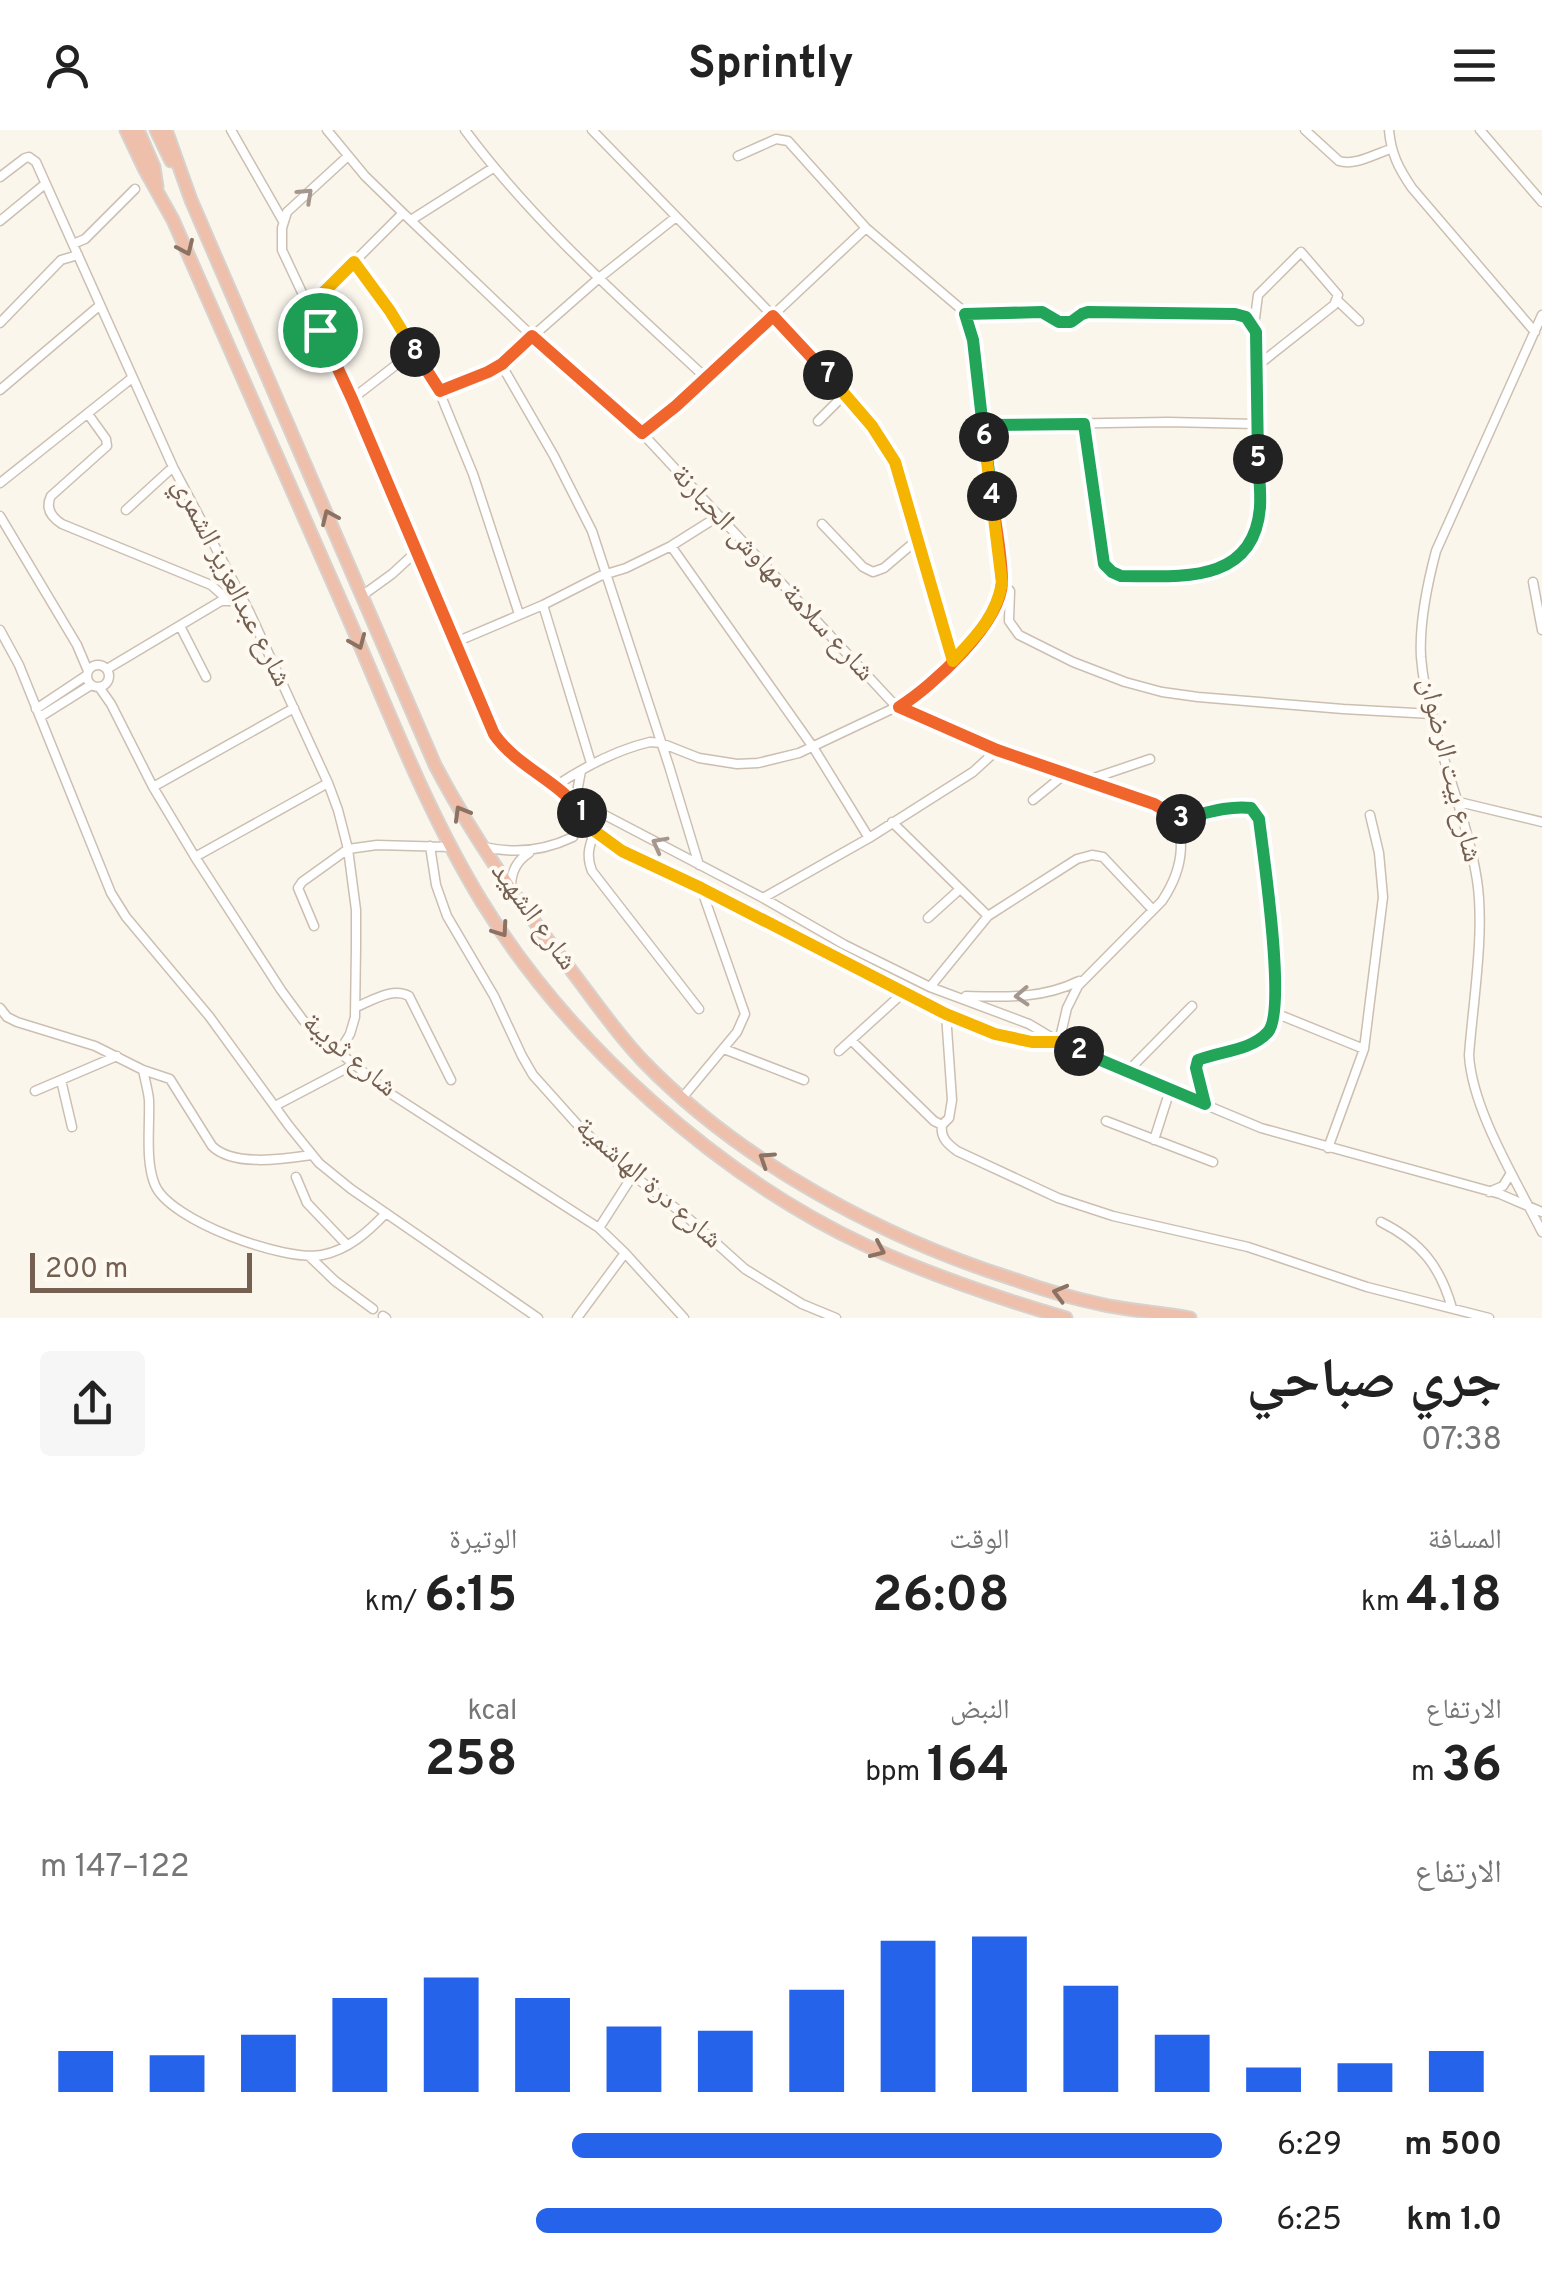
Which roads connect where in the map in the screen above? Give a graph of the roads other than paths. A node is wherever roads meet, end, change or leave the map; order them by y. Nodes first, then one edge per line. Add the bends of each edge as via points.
1 (126, 130) edge
2 (138, 130) edge
3 (156, 130) edge
4 (166, 130) edge
5 (231, 130) edge
6 (327, 130) edge
7 (465, 130) edge
8 (592, 130) edge
9 (1305, 130) edge
10 (1389, 130) edge
11 (1480, 130) edge
12 (1390, 148) junction
13 (348, 156) junction
14 (738, 156) dead end
15 (493, 168) junction
16 (0, 177) edge
17 (44, 184) junction
18 (135, 189) dead end
19 (157, 190) junction
20 (192, 200) junction
21 (1542, 202) edge
22 (403, 213) junction
23 (676, 217) junction
24 (410, 220) junction
25 (0, 221) edge
26 (283, 221) junction
27 (866, 228) junction
28 (73, 244) junction
29 (78, 255) junction
30 (354, 262) junction
31 (600, 278) junction
32 (1338, 301) junction
33 (99, 306) junction
34 (310, 306) junction
35 (965, 314) junction
36 (1542, 315) edge
37 (773, 316) junction
38 (1359, 321) dead end
39 (0, 323) edge
40 (1254, 326) junction
41 (1536, 332) junction
42 (532, 336) junction
43 (414, 351) junction
44 (502, 364) junction
45 (1256, 366) junction
46 (132, 378) junction
47 (706, 378) junction
48 (0, 390) edge
49 (440, 391) junction
50 (845, 394) junction
51 (352, 399) junction
52 (88, 414) junction
53 (818, 421) dead end
54 (1084, 424) junction
55 (1256, 424) junction
56 (983, 425) junction
57 (642, 433) junction
58 (172, 466) junction
59 (0, 483) edge
60 (126, 510) dead end
61 (0, 516) edge
62 (717, 517) junction
63 (822, 524) dead end
64 (918, 539) junction
65 (671, 546) junction
66 (417, 551) junction
67 (607, 573) junction
68 (1533, 582) dead end
69 (1002, 583) junction
70 (363, 595) junction
71 (228, 600) junction
72 (543, 605) junction
73 (248, 611) junction
74 (519, 614) junction
75 (180, 626) junction
76 (0, 630) edge
77 (1542, 630) edge
78 (456, 642) junction
79 (10, 645) junction
80 (77, 646) junction
81 (0, 651) edge
82 (953, 661) junction
83 (97, 664) junction
84 (107, 669) junction
85 (87, 673) junction
86 (206, 678) dead end
87 (108, 680) junction
88 (95, 686) junction
89 (112, 704) junction
90 (899, 707) junction
91 (294, 708) junction
92 (38, 713) junction
93 (1432, 714) junction
94 (660, 743) junction
95 (813, 747) junction
96 (997, 750) junction
97 (1150, 759) dead end
98 (591, 763) junction
99 (582, 771) junction
100 (1066, 774) junction
101 (1086, 781) junction
102 (328, 783) junction
103 (554, 786) junction
104 (153, 787) junction
105 (1033, 800) dead end
106 (1459, 802) junction
107 (578, 807) junction
108 (1370, 815) dead end
109 (1176, 820) junction
110 (892, 822) junction
111 (1542, 822) edge
112 (596, 832) junction
113 (869, 838) junction
114 (430, 846) junction
115 (481, 846) junction
116 (450, 847) junction
117 (348, 848) junction
118 (533, 851) junction
119 (195, 857) junction
120 (698, 865) junction
121 (512, 888) junction
122 (701, 888) junction
123 (960, 888) junction
124 (764, 898) junction
125 (1153, 910) junction
126 (988, 916) junction
127 (928, 918) dead end
128 (314, 926) dead end
129 (1084, 979) junction
130 (930, 987) junction
131 (904, 992) junction
132 (957, 996) junction
133 (1192, 1006) dead end
134 (356, 1007) junction
135 (0, 1008) edge
136 (698, 1009) dead end
137 (1274, 1012) junction
138 (946, 1014) junction
139 (851, 1040) junction
140 (1059, 1042) junction
141 (724, 1049) junction
142 (1364, 1049) junction
143 (838, 1051) dead end
144 (339, 1052) junction
145 (117, 1056) junction
146 (353, 1065) junction
147 (143, 1070) junction
148 (1128, 1071) junction
149 (61, 1080) junction
150 (451, 1080) dead end
151 (804, 1080) dead end
152 (1170, 1090) junction
153 (35, 1091) dead end
154 (683, 1096) junction
155 (1205, 1104) junction
156 (275, 1106) junction
157 (1106, 1122) dead end
158 (942, 1125) junction
159 (72, 1127) dead end
160 (1154, 1140) junction
161 (1328, 1148) junction
162 (312, 1156) junction
163 (1213, 1162) dead end
164 (1512, 1172) junction
165 (632, 1175) junction
166 (296, 1178) dead end
167 (1489, 1192) junction
168 (1530, 1207) junction
169 (1542, 1212) edge
170 (386, 1213) junction
171 (1381, 1222) dead end
172 (599, 1228) junction
173 (1542, 1232) edge
174 (346, 1246) junction
175 (624, 1253) junction
176 (309, 1256) junction
177 (1452, 1308) junction
178 (374, 1310) dead end
179 (538, 1318) edge
180 (578, 1318) edge
181 (684, 1318) edge
182 (836, 1318) edge
183 (1066, 1318) edge
184 (1190, 1318) edge
185 (1490, 1318) edge

1 - 19 highway, شارع الشهيد
2 - 19 highway, شارع الشهيد
3 - 20 highway, شارع الشهيد
4 - 20 highway, شارع الشهيد
5 - 26 street
6 - 13 street, شارع سلامة مهاوش الحبارنة
7 - 15 street
8 - 23 street
9 - 12 street via 1344,163
10 - 12 street
11 - 21 street
12 - 41 street via 1412,188
13 - 22 street, شارع سلامة مهاوش الحبارنة
26 -> 13 street
14 - 27 street via 788,140
15 - 24 street
15 - 31 street
16 - 17 street via 29,157
17 - 25 street
17 - 28 street, شارع عبدالعزيز الشمري
18 - 28 street
19 -> 116 highway, شارع الشهيد
70 -> 20 highway, شارع الشهيد
22 - 24 street, شارع سلامة مهاوش الحبارنة
22 - 30 street
23 - 31 street
23 - 37 street
24 - 42 street, شارع سلامة مهاوش الحبارنة
26 - 34 street via 282,250
27 - 35 street
27 - 37 street
28 - 29 street, شارع عبدالعزيز الشمري
29 - 33 street, شارع عبدالعزيز الشمري
29 - 39 street via 61,260
30 - 34 street
30 - 43 street
31 - 42 street
31 - 47 street
32 - 38 street
32 - 40 street via 1301,252 1258,295
32 - 45 street
33 - 46 street, شارع عبدالعزيز الشمري
33 - 48 street
34 - 51 street
35 - 40 street via 1042,312 1071,322 1088,312 1235,314
35 - 56 street
36 - 41 street, شارع بيت الرضوان
37 - 47 street
37 - 50 street
40 - 45 street
41 - 93 street, شارع بيت الرضوان via 1436,551 1421,645
42 - 44 street
42 - 57 street, شارع سلامة مهاوش الحبارنة
43 - 49 street
43 - 51 street
44 - 49 street
44 - 67 street via 592,530
45 - 55 street
46 - 52 street
46 - 58 street, شارع عبدالعزيز الشمري
47 - 57 street
49 - 74 street
50 - 53 street
50 - 64 street via 895,462
51 - 66 street
52 - 59 street
52 - 71 street via 107,446 54,492 51,514 211,584
54 - 55 street
54 - 55 street via 1104,564 1121,576 1184,576 1230,562 1255,530
54 - 56 street
56 - 69 street
57 - 62 street, شارع سلامة مهاوش الحبارنة
58 - 60 street
58 - 73 street, شارع عبدالعزيز الشمري
61 - 80 street
62 - 65 street
62 - 90 street, شارع سلامة مهاوش الحبارنة
63 - 64 street via 873,572
64 - 82 street
65 - 67 street
65 - 95 street
66 - 70 street
66 - 78 street
67 - 72 street
67 - 94 street
68 - 77 street
69 - 82 street via 985,627
69 - 93 street via 1010,591 1009,620 1019,636 1124,682 1198,696
115 -> 70 highway, شارع الشهيد via 435,765
71 - 73 street
71 - 75 street
72 - 74 street
72 - 98 street
73 - 91 street, شارع عبدالعزيز الشمري
74 - 78 street
75 - 84 street
75 - 86 street
76 - 79 street
78 - 103 street via 494,734 510,755
79 - 81 street
79 - 92 street
80 - 83 street
80 - 85 street
82 - 90 street
83 - 84 street
83 - 85 street
84 - 87 street, شارع ثويبة
85 - 88 street, شارع ثويبة
85 - 92 street
87 - 88 street
87 - 89 street, شارع ثويبة
88 - 89 street, شارع ثويبة
88 - 92 street
89 - 104 street, شارع ثويبة
90 - 95 street
90 - 96 street, شارع سلامة مهاوش الحبارنة
91 - 102 street, شارع عبدالعزيز الشمري
91 - 104 street
92 - 156 street via 110,894
93 - 106 street, شارع بيت الرضوان
94 - 95 street via 737,764
94 - 98 street
94 - 120 street
95 - 113 street
96 - 100 street, شارع سلامة مهاوش الحبارنة
96 - 110 street
97 - 101 street
98 - 99 street
99 - 103 street
99 - 107 street
100 - 101 street, شارع سلامة مهاوش الحبارنة
100 - 105 street
101 - 109 street, شارع سلامة مهاوش الحبارنة via 1154,804
102 - 117 street, شارع عبدالعزيز الشمري
102 - 119 street
103 - 107 street
104 - 119 street, شارع ثويبة
106 - 111 street
106 - 164 street, شارع بيت الرضوان via 1479,897 1470,1068
107 - 112 street
107 - 118 street via 573,836
120 -> 107 street
108 - 142 street via 1383,897
109 - 125 street via 1178,868
109 - 137 street via 1243,807 1256,812 1272,920
110 - 113 street
110 - 123 street
112 - 122 street
112 - 136 street via 588,852 592,872
113 - 124 street
114 - 116 street
114 - 117 street
114 - 165 street, شارع درة الهاشمية via 447,916 525,1063 576,1124
115 - 118 street
115 - 121 highway, شارع الشهيد
116 -> 183 highway, شارع الشهيد via 534,975 691,1136 866,1245
117 - 128 street via 298,888
117 - 134 street, شارع عبدالعزيز الشمري
118 - 121 street via 518,862
119 - 144 street, شارع ثويبة via 291,1005
120 - 124 street
121 - 154 highway, شارع الشهيد via 622,1037
122 - 131 street
122 - 141 street via 745,1010
123 - 126 street
123 - 127 street
124 - 130 street
125 - 126 street via 1103,857 1092,855 1077,858
125 - 129 street
126 - 130 street
129 -> 132 street via 1039,995
129 - 140 street via 1070,1000
130 - 132 street
131 - 138 street
131 - 139 street
132 - 140 street
133 - 148 street
134 - 144 street, شارع عبدالعزيز الشمري
134 - 150 street via 396,991 409,996
135 - 145 street via 17,1022
137 - 142 street
137 - 155 street via 1271,1029 1252,1044 1198,1060
138 - 140 street via 995,1034
138 - 158 street via 952,1100
139 - 143 street
139 - 158 street
140 - 148 street
141 - 151 street
141 - 154 street
142 - 161 street
144 - 146 street, شارع ثويبة
145 - 147 street
145 - 149 street
146 - 156 street
146 - 172 street, شارع ثويبة
147 - 162 street via 173,1082 221,1154 258,1160
147 - 176 street via 160,1194 217,1231
148 - 152 street
149 - 153 street
149 - 159 street
152 - 155 street
152 - 160 street
184 -> 154 highway, شارع الشهيد via 1102,1305 928,1249 813,1190
155 - 161 street
156 - 162 street
157 - 160 street
158 - 177 street via 957,1151 1066,1201
160 - 163 street
161 - 167 street
162 - 170 street
164 - 167 street via 1504,1186
164 - 168 street, شارع بيت الرضوان
165 - 172 street
165 - 182 street, شارع درة الهاشمية via 758,1278
166 - 174 street via 307,1203
167 - 168 street
168 - 169 street
168 - 173 street, شارع بيت الرضوان
170 - 174 street
170 - 179 street
171 - 177 street via 1430,1259
172 - 175 street, شارع ثويبة
174 - 176 street
175 - 180 street
175 - 181 street, شارع ثويبة
176 - 178 street
177 - 185 street

